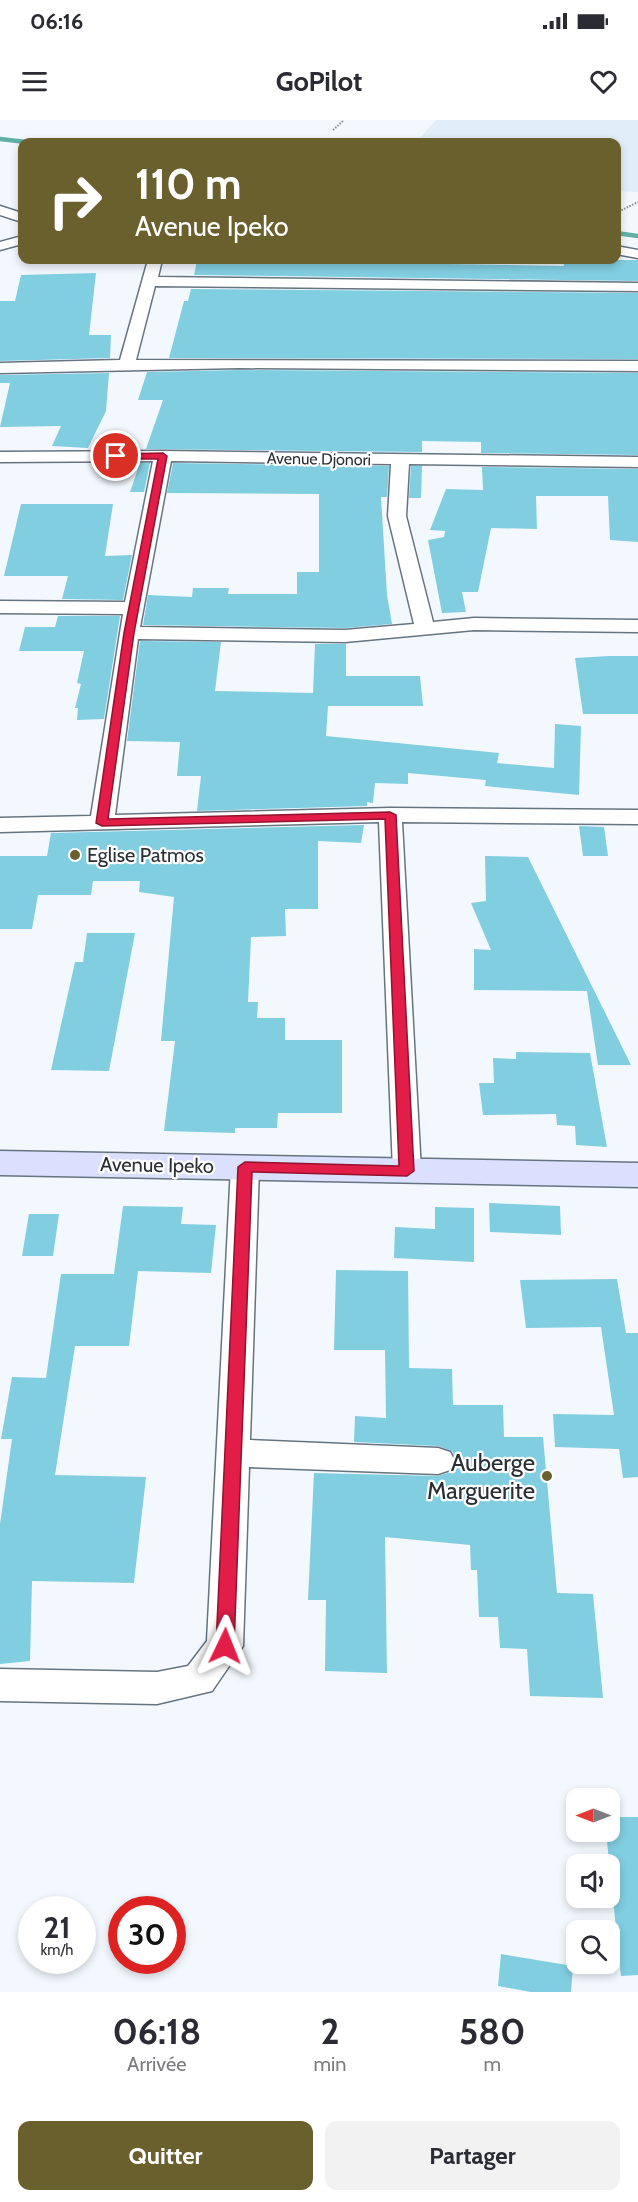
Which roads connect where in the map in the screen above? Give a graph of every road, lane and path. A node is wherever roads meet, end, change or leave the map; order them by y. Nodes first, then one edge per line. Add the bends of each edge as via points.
1 (344, 120) edge
2 (333, 130) dead end
3 (638, 202) edge
4 (621, 210) edge
5 (1, 213) edge
6 (18, 217) edge
7 (18, 241) edge
8 (0, 246) edge
9 (621, 251) edge
10 (638, 254) edge
11 (154, 264) edge
12 (148, 282) junction
13 (638, 286) edge
14 (127, 363) junction
15 (638, 366) edge
16 (0, 368) edge
17 (163, 456) junction
18 (0, 457) edge
19 (400, 460) junction
20 (638, 462) edge
21 (0, 607) edge
22 (135, 608) junction
23 (638, 626) edge
24 (424, 628) junction
25 (129, 633) junction
26 (390, 815) junction
27 (638, 817) edge
28 (102, 823) junction
29 (0, 825) edge
30 (0, 1163) edge
31 (245, 1167) junction
32 (407, 1171) junction
33 (638, 1175) edge
34 (233, 1453) junction
35 (438, 1461) dead end
36 (0, 1685) edge

1 - 2 path
3 - 4 path
5 - 6 street
7 - 8 street
9 - 10 street
11 - 12 street
12 - 13 street
12 - 14 street
14 - 15 street
14 - 16 street
17 - 18 street, Avenue Djonori
17 - 19 street, Avenue Djonori
17 - 22 street
19 - 20 street, Avenue Djonori
19 - 24 street via 397,516
21 - 22 street
22 - 25 street
23 - 24 street via 474,624
24 - 25 street via 345,636
25 - 28 street
26 - 27 street
26 - 28 street
26 - 32 street
28 - 29 street
30 - 31 street, Avenue Ipeko
31 - 32 street, Avenue Ipeko
31 - 34 street
32 - 33 street, Avenue Ipeko
34 - 35 street
34 - 36 street via 225,1646 199,1680 157,1688

